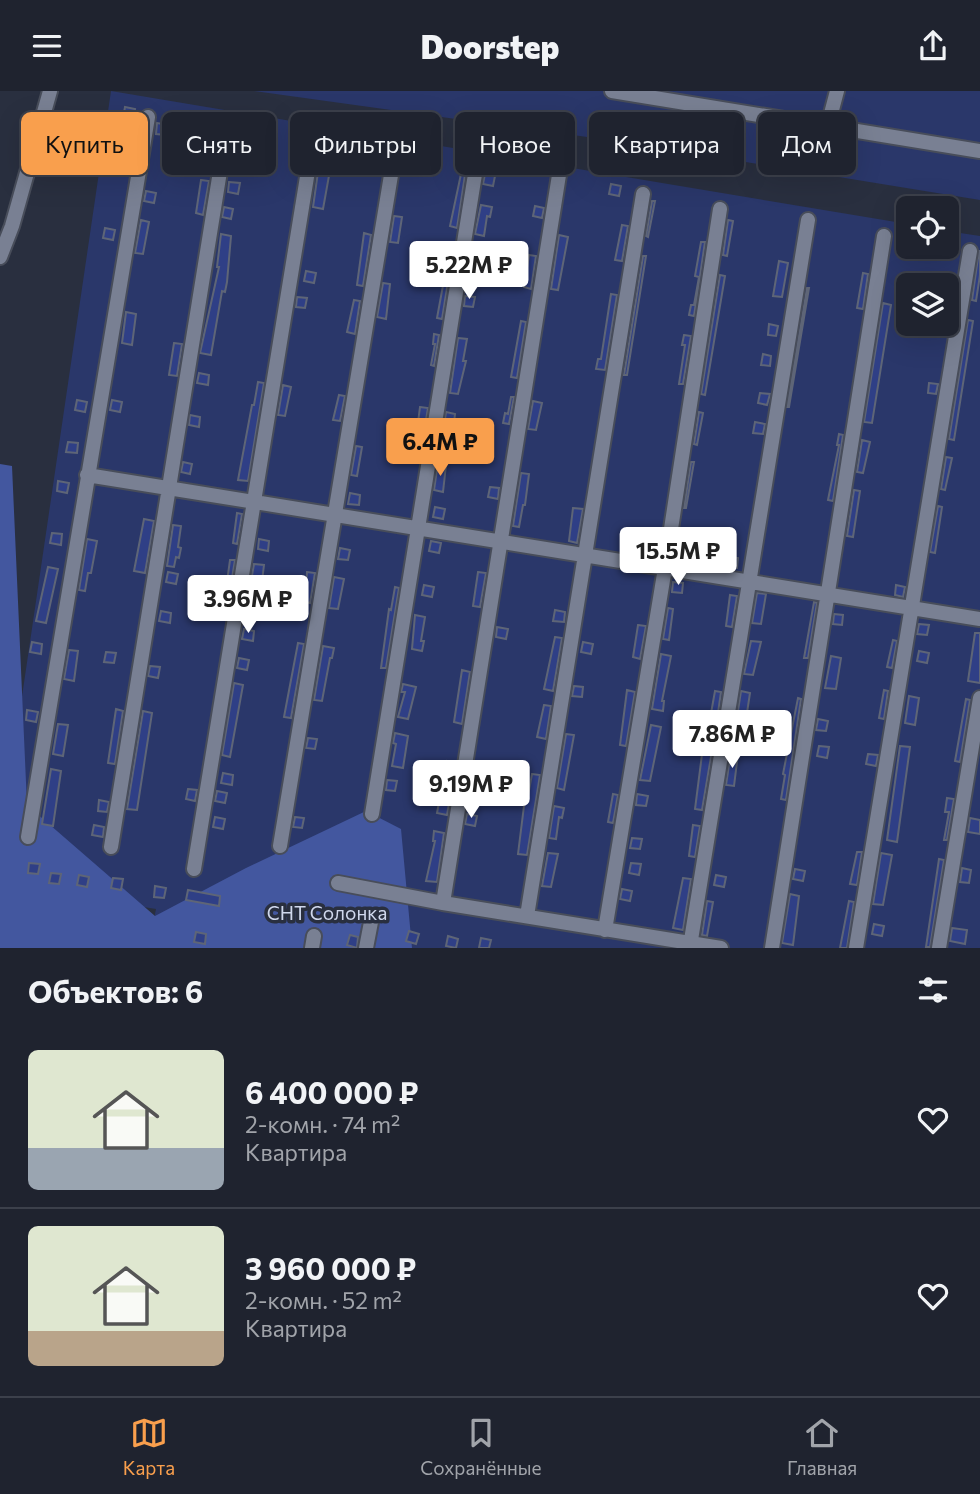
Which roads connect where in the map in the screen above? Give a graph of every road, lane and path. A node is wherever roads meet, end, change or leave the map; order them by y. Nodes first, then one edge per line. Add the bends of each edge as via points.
1 (50, 91) edge
2 (612, 91) edge
3 (837, 91) edge
4 (831, 112) edge
5 (758, 114) edge
6 (856, 130) edge
7 (980, 151) edge
8 (138, 175) edge
9 (219, 175) edge
10 (307, 175) edge
11 (391, 175) edge
12 (475, 175) edge
13 (559, 175) dead end
14 (643, 194) dead end
15 (720, 209) dead end
16 (808, 220) dead end
17 (884, 236) dead end
18 (970, 250) dead end
19 (0, 257) edge
20 (88, 475) junction
21 (169, 488) junction
22 (254, 502) junction
23 (334, 515) junction
24 (418, 528) junction
25 (500, 541) junction
26 (585, 555) junction
27 (665, 568) junction
28 (750, 582) junction
29 (828, 593) junction
30 (913, 607) junction
31 (980, 619) edge
32 (980, 698) edge
33 (372, 814) dead end
34 (28, 837) dead end
35 (280, 846) dead end
36 (111, 847) dead end
37 (194, 869) dead end
38 (338, 883) dead end
39 (443, 903) junction
40 (527, 916) junction
41 (371, 922) dead end
42 (605, 930) junction
43 (691, 940) dead end
44 (366, 948) edge
45 (721, 948) edge
46 (772, 948) edge
47 (856, 948) edge
48 (939, 948) edge

1 - 19 street
2 - 5 street
3 - 4 street
6 - 7 street
8 - 20 street
9 - 21 street
10 - 22 street
11 - 23 street
12 - 24 street
13 - 25 street
14 - 26 street
15 - 27 street
16 - 28 street
17 - 29 street
18 - 30 street
20 - 21 street
20 - 34 street
21 - 22 street
21 - 36 street
22 - 23 street
22 - 37 street
23 - 24 street
23 - 35 street
24 - 25 street
24 - 33 street
25 - 26 street
25 - 39 street
26 - 27 street
26 - 40 street
27 - 28 street
27 - 42 street
28 - 29 street
28 - 43 street
29 - 30 street
29 - 46 street
30 - 31 street
30 - 47 street
32 - 48 street
38 - 39 street
39 - 40 street
40 - 42 street
41 - 44 street
42 - 45 street

